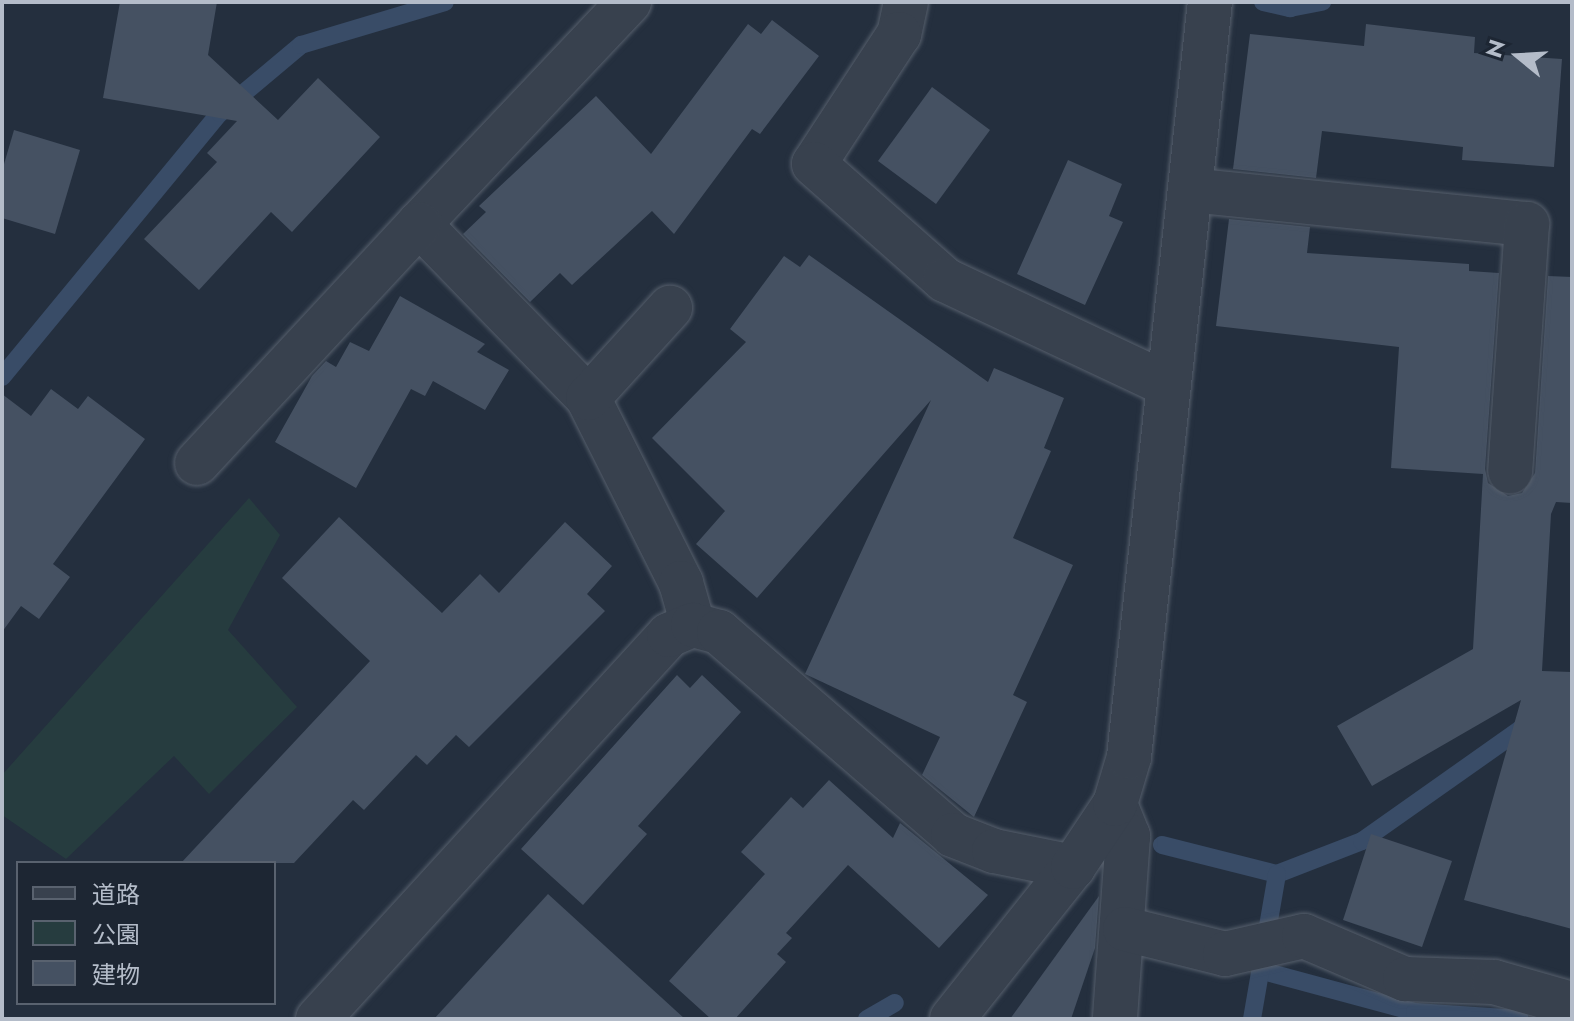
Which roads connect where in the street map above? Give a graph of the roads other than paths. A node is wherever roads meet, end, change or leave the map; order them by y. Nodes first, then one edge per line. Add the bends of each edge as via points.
1 (629, 2) edge
2 (906, 2) edge
3 (1209, 8) edge
4 (1190, 190) junction
5 (419, 224) junction
6 (670, 308) dead end
7 (1168, 385) junction
8 (588, 398) junction
9 (197, 463) dead end
10 (1510, 471) dead end
11 (693, 625) junction
12 (1115, 804) junction
13 (1073, 867) junction
14 (1125, 929) junction
15 (1572, 1004) edge
16 (318, 1019) edge
17 (952, 1019) edge
18 (1115, 1019) edge

1 - 5 street
2 - 7 street via 899,34 799,170 945,280
3 - 4 street
4 - 7 street
4 - 10 street via 1527,224
5 - 8 street
5 - 9 street
6 - 8 street
7 - 12 street via 1129,757
8 - 11 street via 681,583
11 - 13 street via 719,632 953,835 994,851
11 - 16 street via 669,635
12 - 13 street
12 - 14 street via 1128,836
13 - 17 street
14 - 15 street via 1225,954 1304,936 1405,979 1494,982
14 - 18 street

